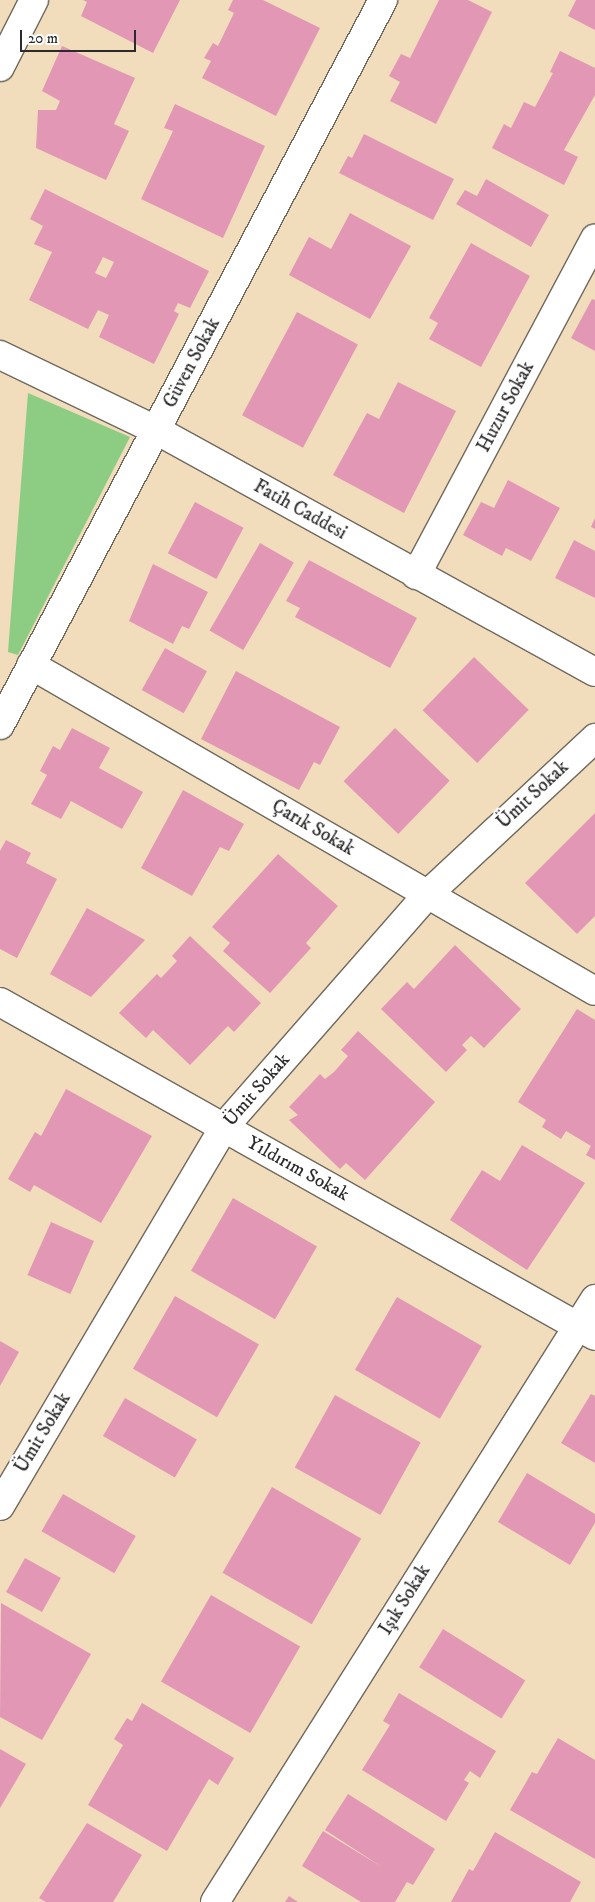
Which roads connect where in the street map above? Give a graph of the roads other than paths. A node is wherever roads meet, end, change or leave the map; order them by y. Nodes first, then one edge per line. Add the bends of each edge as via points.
1 (34, 0) edge
2 (383, 0) edge
3 (0, 67) edge
4 (595, 239) edge
5 (0, 355) edge
6 (156, 430) junction
7 (416, 575) junction
8 (31, 665) junction
9 (595, 672) edge
10 (0, 725) edge
11 (595, 738) edge
12 (428, 894) junction
13 (595, 991) edge
14 (0, 1002) edge
15 (224, 1127) junction
16 (595, 1299) edge
17 (586, 1332) edge
18 (0, 1506) edge
19 (215, 1902) edge

1 - 3 street
2 - 6 street, Güven Sokak
4 - 7 street, Huzur Sokak
5 - 6 street, Fatih Caddesi
6 - 7 street, Fatih Caddesi
6 - 8 street, Güven Sokak
7 - 9 street, Fatih Caddesi
8 - 10 street, Güven Sokak
8 - 12 street, Çarık Sokak
11 - 12 street, Ümit Sokak
12 - 13 street, Çarık Sokak
12 - 15 street, Ümit Sokak
14 - 15 street, Yıldırım Sokak
15 - 17 street, Yıldırım Sokak
15 - 18 street, Ümit Sokak
16 - 17 street, Işık Sokak
17 - 19 street, Işık Sokak

